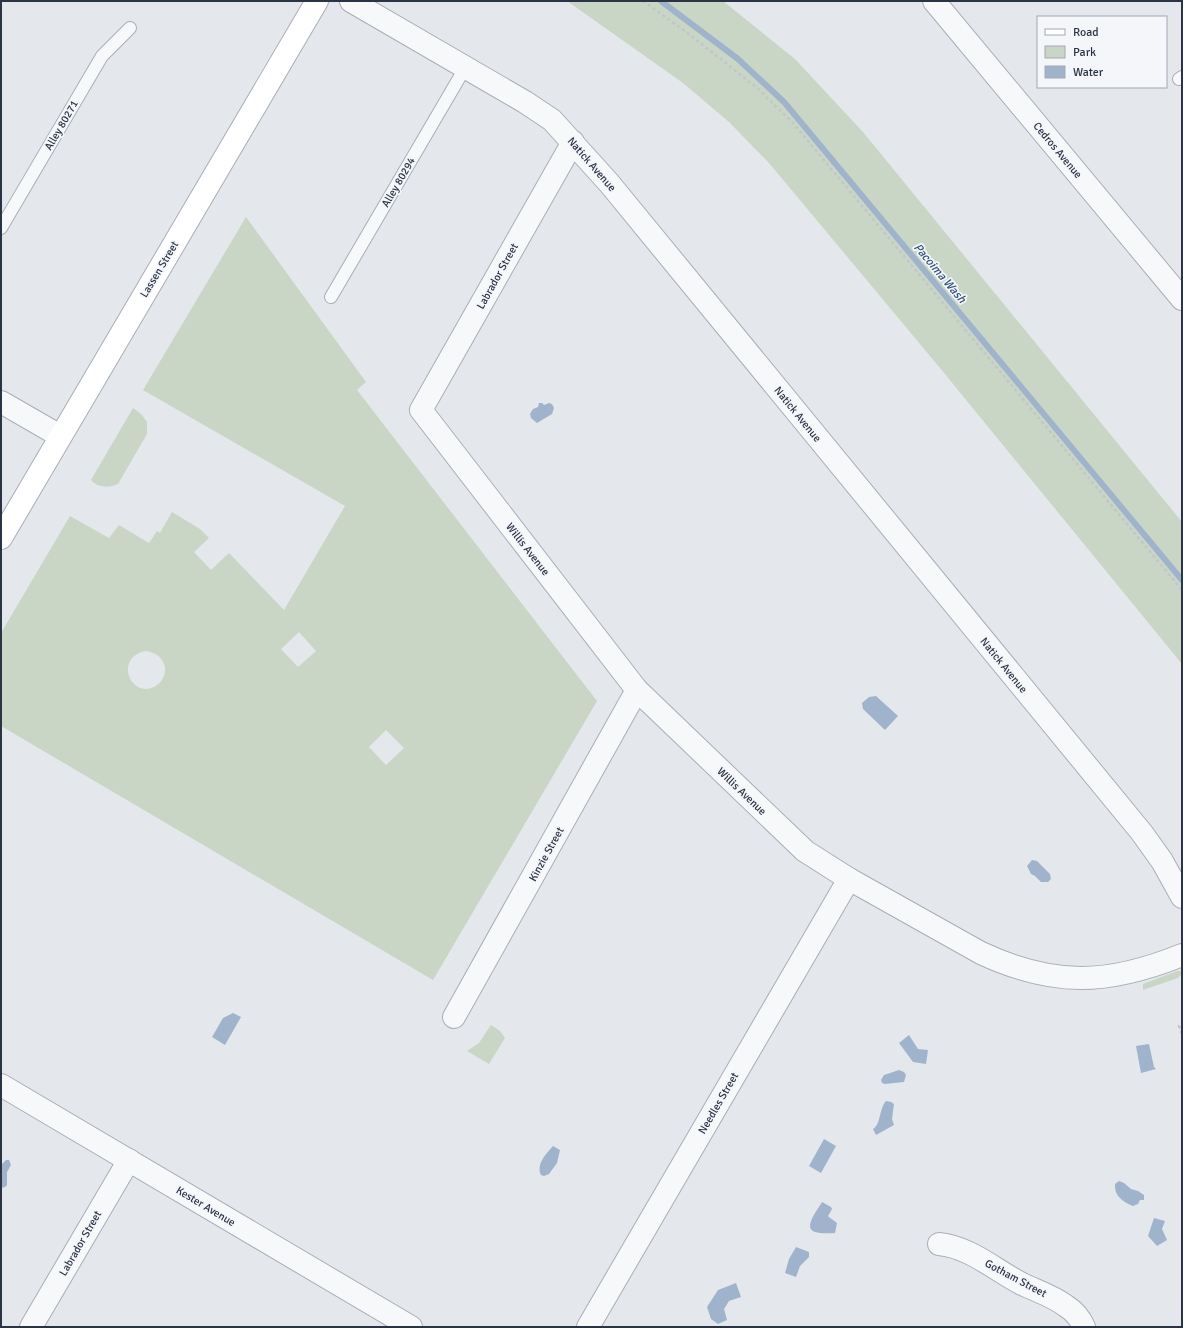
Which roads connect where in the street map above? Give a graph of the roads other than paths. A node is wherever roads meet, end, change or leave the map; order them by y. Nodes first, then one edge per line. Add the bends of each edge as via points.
1 (317, 1) edge
2 (351, 1) edge
3 (934, 1) edge
4 (130, 28) dead end
5 (465, 68) junction
6 (573, 142) junction
7 (1, 228) edge
8 (331, 297) dead end
9 (1182, 299) edge
10 (1, 402) edge
11 (421, 410) joint
12 (60, 436) junction
13 (1, 538) edge
14 (637, 690) junction
15 (849, 879) junction
16 (1182, 897) edge
17 (1182, 955) edge
18 (454, 1017) dead end
19 (1, 1085) edge
20 (129, 1160) junction
21 (939, 1244) dead end
22 (31, 1327) edge
23 (411, 1327) edge
24 (588, 1327) edge
25 (1084, 1327) edge

1 - 12 main road, Lassen Street
2 - 5 street, Natick Avenue
3 - 9 street, Cedros Avenue
4 - 7 lane, Alley 80271 via 102,56
5 - 6 street, Natick Avenue via 552,120
5 - 8 lane, Alley 80294
6 - 11 street, Labrador Street
6 - 16 street, Natick Avenue via 1142,833 1162,861
10 - 12 street
11 - 14 street, Willis Avenue
12 - 13 main road, Lassen Street
14 - 15 street, Willis Avenue via 805,851
14 - 18 street, Kinzie Street
15 - 17 street, Willis Avenue via 981,953 1042,975 1071,978 1107,977 1144,969
15 - 24 street, Needles Street
19 - 20 street, Kester Avenue
20 - 22 street, Labrador Street
20 - 23 street, Kester Avenue
21 - 25 street, Gotham Street via 965,1251 1053,1298 1072,1311

